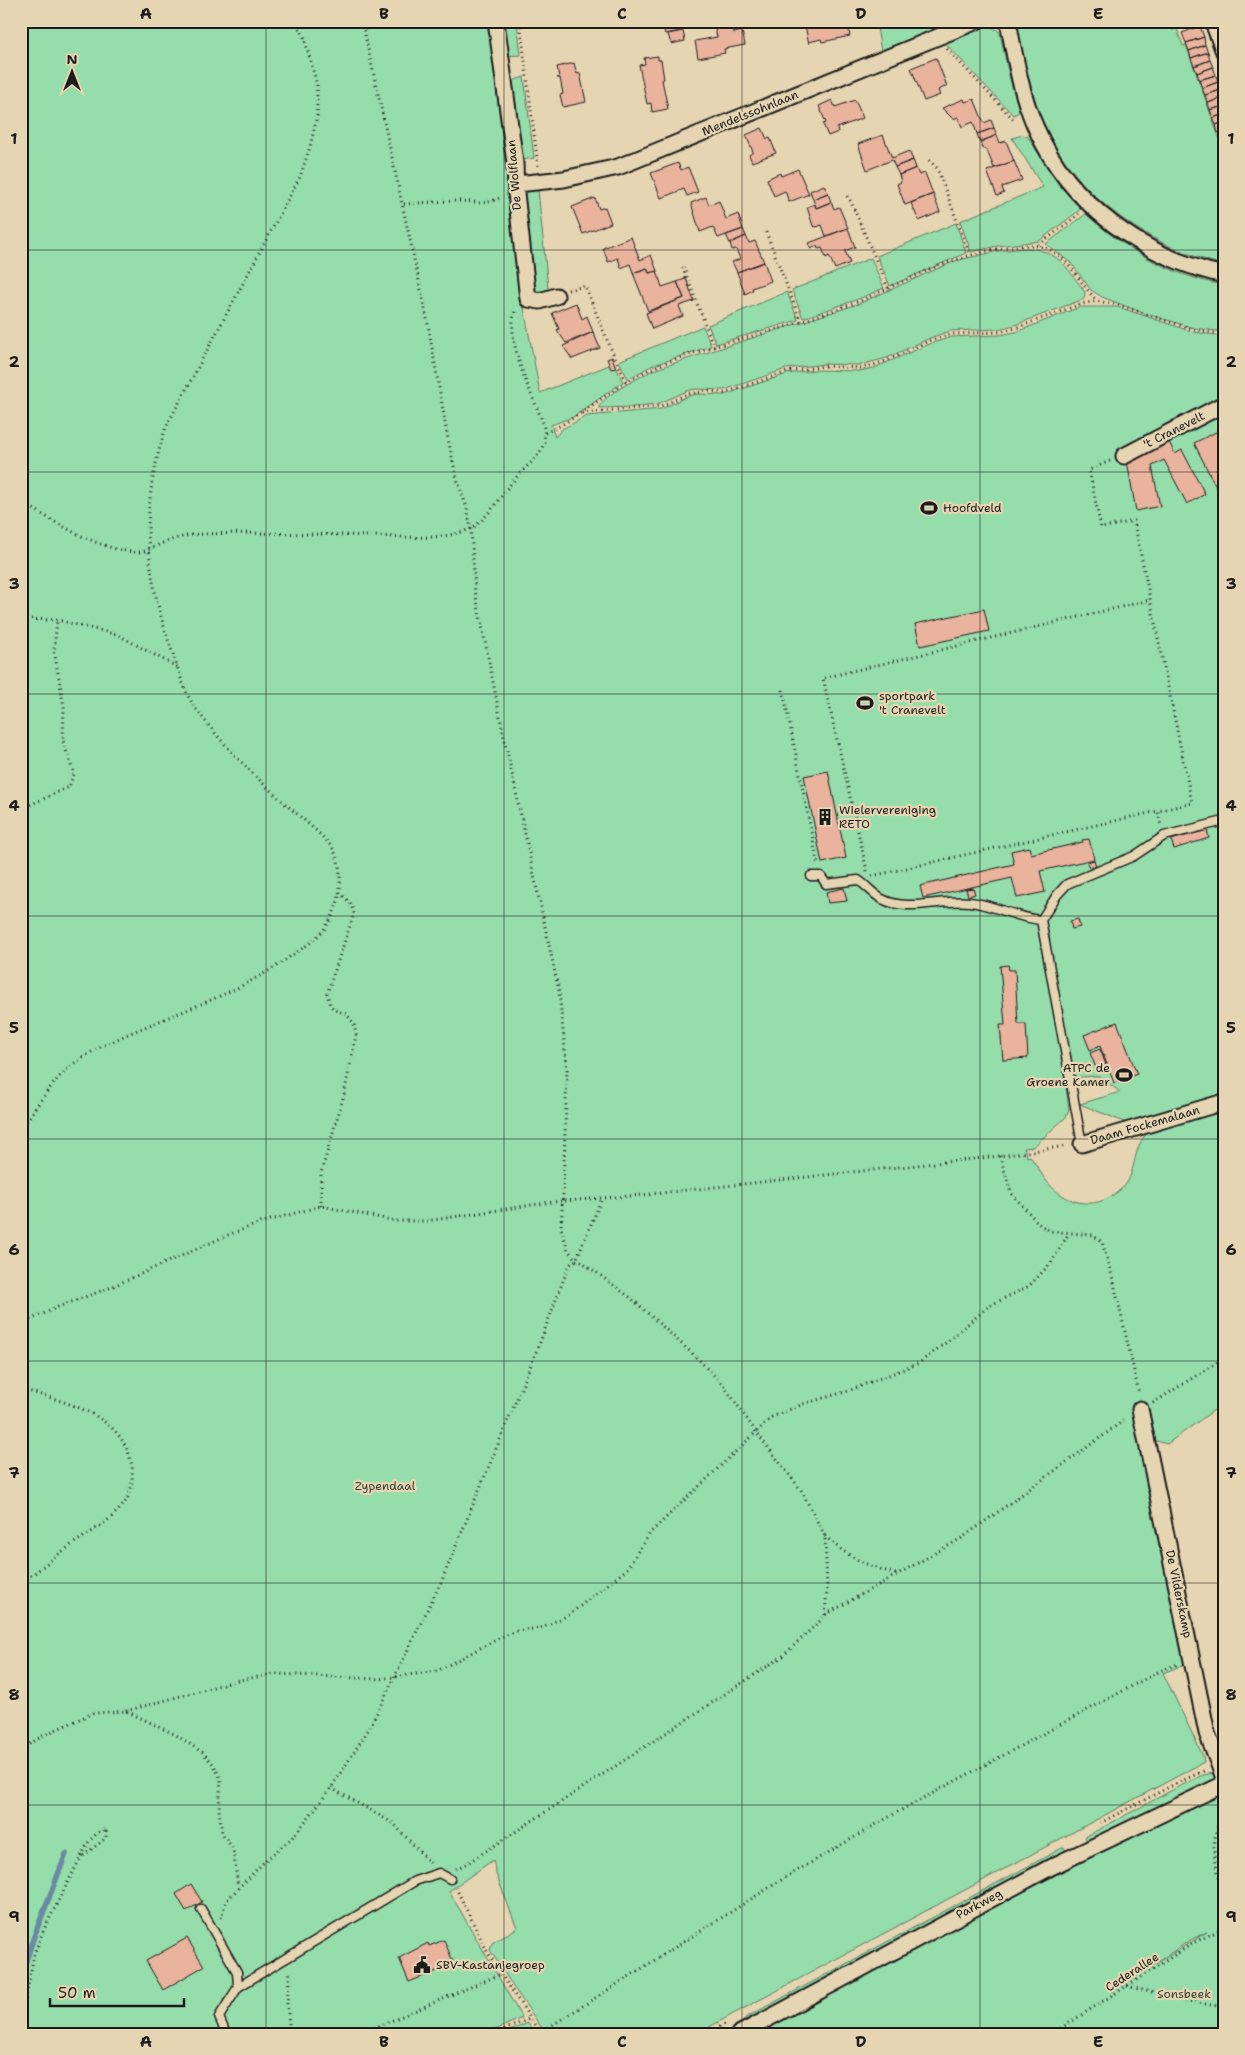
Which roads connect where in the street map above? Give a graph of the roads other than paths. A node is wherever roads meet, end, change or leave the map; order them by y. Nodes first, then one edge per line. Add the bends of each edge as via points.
1 (496, 21) edge
2 (977, 21) edge
3 (1008, 21) edge
4 (1214, 25) dead end
5 (1224, 52) edge
6 (516, 188) junction
7 (1224, 276) edge
8 (556, 296) road end
9 (1224, 404) edge
10 (1124, 456) road end
11 (1224, 821) edge
12 (811, 876) dead end
13 (1041, 920) junction
14 (1224, 1102) edge
15 (1082, 1144) joint
16 (1140, 1409) road end
17 (1224, 1778) edge
18 (1224, 1784) edge
19 (450, 1879) road end
20 (201, 1909) dead end
21 (238, 1987) junction
22 (226, 2034) edge
23 (739, 2034) edge

1 - 6 street, De Wolflaan
2 - 6 street, Mendelssohnlaan via 618,167
3 - 7 street via 1035,128 1071,184 1134,240 1189,265
4 - 5 street
6 - 8 street, De Wolflaan via 528,299 540,301
9 - 10 street, 't Cranevelt
11 - 13 lane via 1164,836 1134,856 1067,884
12 - 13 lane via 820,876 826,884 858,880 882,899 896,904 968,902 993,906 1025,919
13 - 15 lane, Daam Fockemalaan
14 - 15 street, Daam Fockemalaan
16 - 17 street, De Vilderskamp via 1207,1733
18 - 23 street, Parkweg via 1051,1867
19 - 21 lane via 439,1873 415,1881
20 - 21 lane via 238,1972
21 - 22 lane via 219,2017

